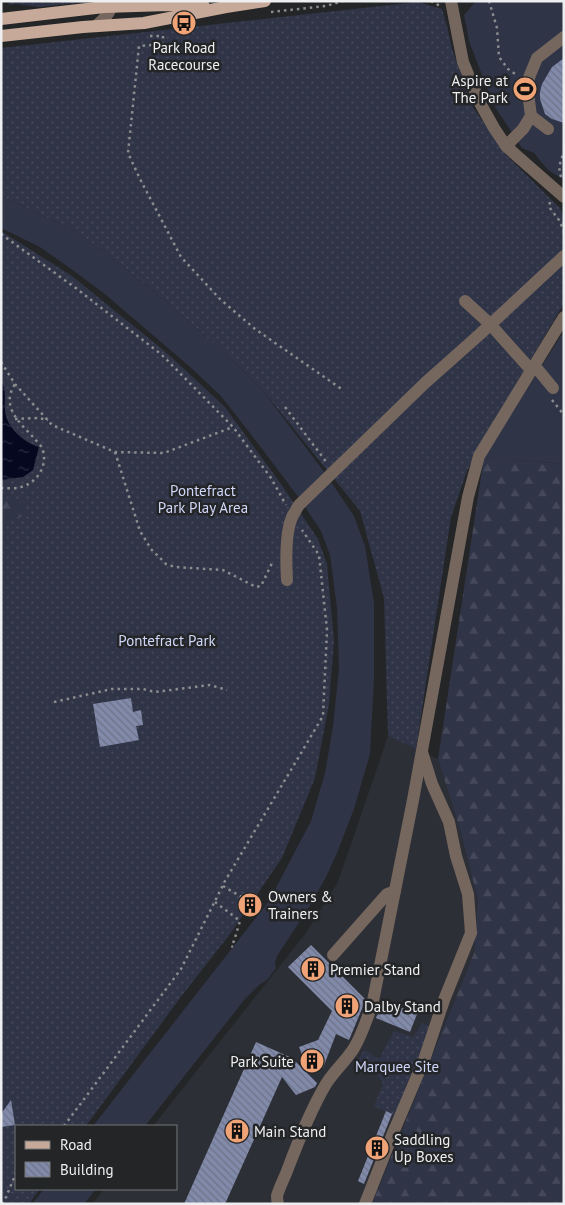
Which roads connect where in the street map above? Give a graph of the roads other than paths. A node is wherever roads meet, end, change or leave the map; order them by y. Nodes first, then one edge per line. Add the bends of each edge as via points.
1 (265, 1) edge
2 (451, 1) edge
3 (164, 3) edge
4 (113, 4) edge
5 (226, 6) junction
6 (1, 19) edge
7 (96, 26) junction
8 (1, 36) edge
9 (564, 36) edge
10 (530, 116) junction
11 (548, 130) dead end
12 (506, 146) junction
13 (559, 193) edge
14 (564, 256) edge
15 (464, 301) dead end
16 (564, 317) edge
17 (490, 324) junction
18 (559, 337) edge
19 (533, 368) junction
20 (553, 388) dead end
21 (287, 580) dead end
22 (422, 750) junction
23 (396, 891) junction
24 (333, 955) dead end
25 (278, 1204) edge
26 (365, 1204) edge

1 - 5 main road
2 - 12 street via 463,62 480,103
3 - 4 main road
3 - 5 main road
4 - 6 main road
4 - 7 street via 105,19
5 - 7 main road via 144,23
7 - 8 main road
9 - 10 street via 537,58 527,86
10 - 11 street
10 - 12 street via 523,129
12 - 13 street
14 - 17 street
15 - 17 street
16 - 18 street
17 - 19 street
17 - 21 street via 424,383 299,505 292,517 287,546
18 - 19 street
19 - 20 street
19 - 22 street via 479,456 468,497
22 - 23 street
22 - 26 street via 432,784 449,822 468,894 471,933
23 - 24 street via 387,894
23 - 25 street via 372,1006 354,1048 338,1066 317,1102 278,1193

